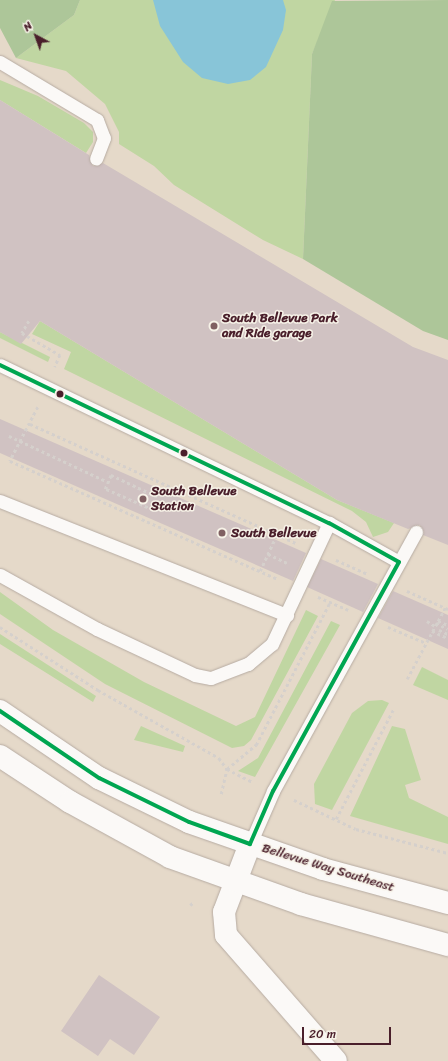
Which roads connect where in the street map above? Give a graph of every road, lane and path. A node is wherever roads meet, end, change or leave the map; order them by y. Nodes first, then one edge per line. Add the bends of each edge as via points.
1 (0, 62) edge
2 (96, 159) dead end
3 (0, 365) edge
4 (30, 424) dead end
5 (10, 436) dead end
6 (10, 462) dead end
7 (108, 482) junction
8 (160, 498) dead end
9 (0, 501) edge
10 (152, 510) dead end
11 (329, 523) junction
12 (416, 532) dead end
13 (277, 534) junction
14 (316, 552) junction
15 (268, 554) junction
16 (278, 558) dead end
17 (399, 562) junction
18 (260, 571) junction
19 (0, 575) edge
20 (286, 582) dead end
21 (388, 583) junction
22 (314, 595) dead end
23 (447, 608) edge
24 (287, 615) junction
25 (426, 622) dead end
26 (436, 623) junction
27 (448, 625) edge
28 (0, 627) edge
29 (448, 629) edge
30 (439, 630) dead end
31 (432, 631) junction
32 (448, 634) edge
33 (448, 638) edge
34 (407, 679) dead end
35 (394, 708) dead end
36 (0, 712) edge
37 (0, 756) edge
38 (227, 769) junction
39 (254, 782) dead end
40 (221, 794) dead end
41 (314, 810) dead end
42 (336, 820) junction
43 (250, 844) junction
44 (448, 853) edge
45 (234, 882) junction
46 (194, 902) dead end
47 (448, 903) edge
48 (190, 905) dead end
49 (448, 945) edge
50 (336, 1061) edge

1 - 2 lane via 97,120 104,138
3 - 11 lane
4 - 13 path
5 - 7 path
6 - 18 path
7 - 8 path via 111,476
7 - 10 path via 105,489
9 - 24 lane
11 - 14 lane
11 - 17 lane
12 - 17 lane
13 - 14 path
13 - 15 path
14 - 21 path
14 - 24 lane
15 - 16 path
15 - 18 path
17 - 21 lane
18 - 20 path
19 - 24 lane via 97,629 195,675 210,678 262,656
21 - 23 path
21 - 43 lane via 273,790
22 - 38 path via 330,602 256,745
23 - 26 path
25 - 26 path
26 - 27 path
26 - 29 path
26 - 31 path
28 - 38 path via 98,690 219,758
30 - 32 path
31 - 33 path
31 - 34 path
35 - 42 path
36 - 43 main road, Bellevue Way Southeast via 100,778 189,822
37 - 45 main road via 115,829 170,857
38 - 39 path
38 - 40 path
41 - 42 path
42 - 44 path via 356,829
43 - 45 main road
43 - 47 main road, Bellevue Way Southeast
45 - 49 main road
45 - 50 main road via 224,912 226,935
46 - 48 path

